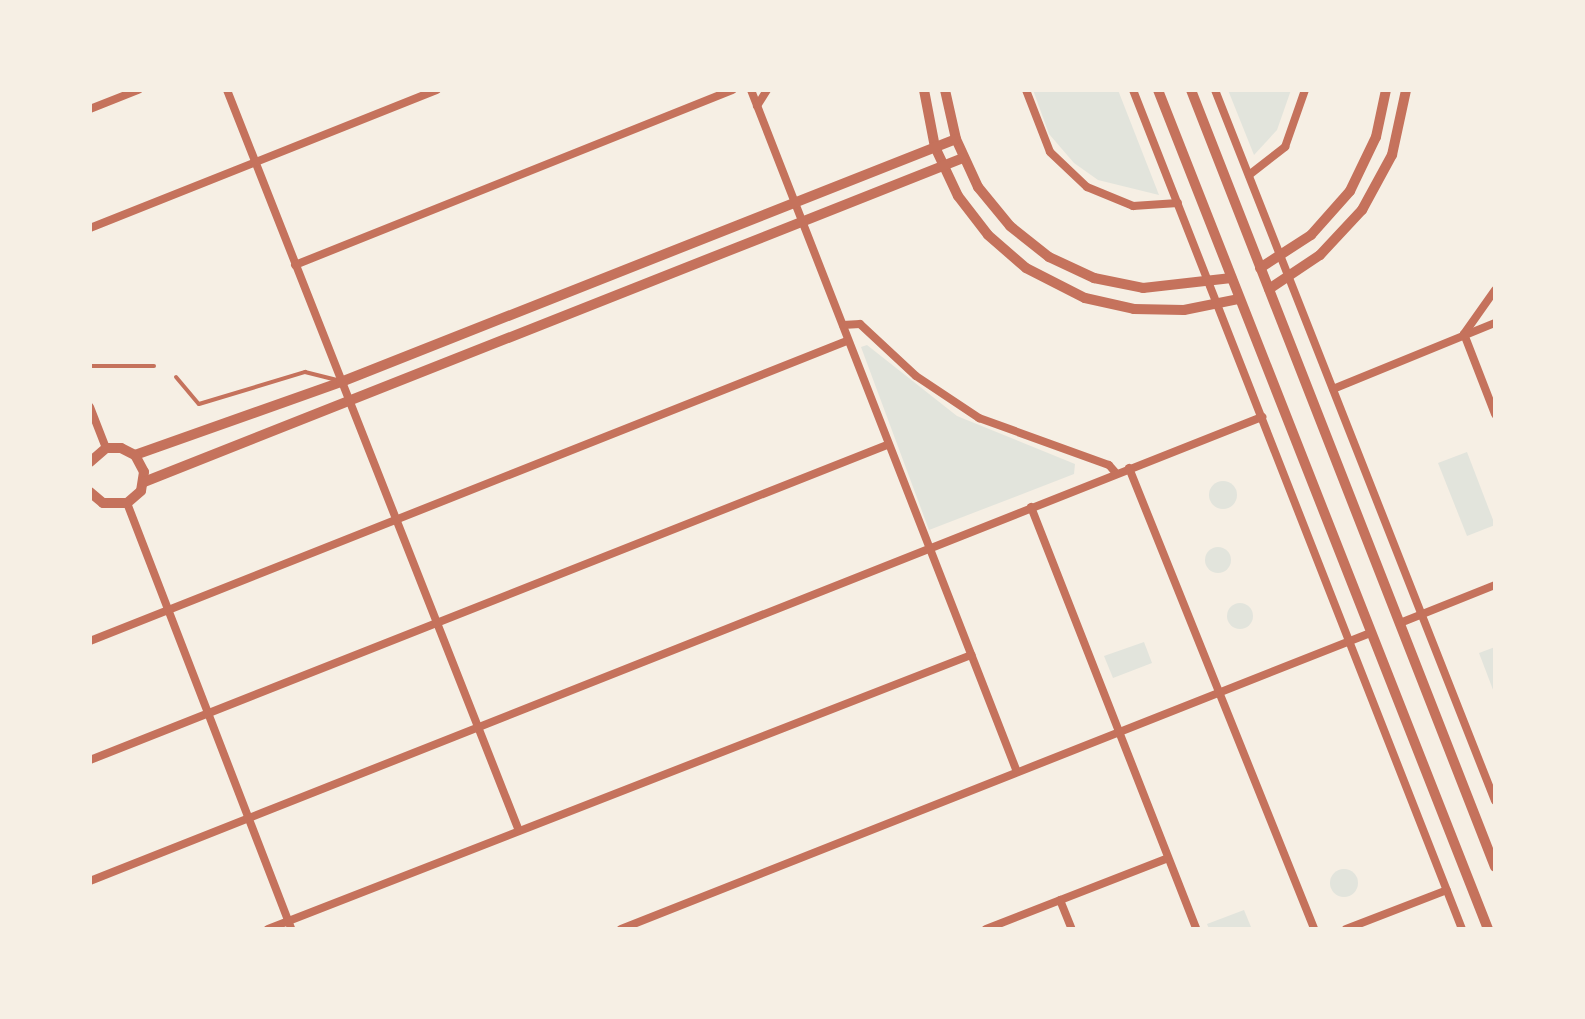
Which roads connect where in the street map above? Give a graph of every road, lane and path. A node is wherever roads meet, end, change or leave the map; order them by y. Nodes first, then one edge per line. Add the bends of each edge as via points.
1 (138, 90) edge
2 (226, 90) edge
3 (436, 90) edge
4 (732, 90) edge
5 (750, 90) edge
6 (767, 90) edge
7 (924, 90) edge
8 (946, 90) edge
9 (1026, 90) edge
10 (1133, 90) edge
11 (1158, 90) edge
12 (1191, 90) edge
13 (1215, 90) edge
14 (1304, 90) edge
15 (1386, 90) edge
16 (1406, 90) edge
17 (757, 106) junction
18 (90, 109) edge
19 (956, 139) junction
20 (935, 148) junction
21 (963, 158) junction
22 (255, 163) junction
23 (942, 166) junction
24 (1249, 176) junction
25 (794, 203) junction
26 (1178, 204) junction
27 (801, 222) junction
28 (90, 228) edge
29 (1281, 257) junction
30 (296, 265) junction
31 (1260, 268) junction
32 (1232, 278) junction
33 (1289, 278) junction
34 (1210, 284) junction
35 (1269, 289) junction
36 (1495, 290) edge
37 (1238, 299) junction
38 (1217, 305) junction
39 (1495, 323) edge
40 (843, 325) junction
41 (1464, 334) junction
42 (848, 341) junction
43 (90, 366) edge
44 (154, 366) dead end
45 (176, 377) dead end
46 (341, 382) junction
47 (1333, 389) junction
48 (350, 404) junction
49 (90, 407) edge
50 (1495, 414) edge
51 (1262, 417) junction
52 (886, 445) junction
53 (106, 448) junction
54 (136, 456) junction
55 (90, 462) edge
56 (1129, 468) junction
57 (1116, 473) junction
58 (144, 482) junction
59 (92, 497) edge
60 (127, 503) junction
61 (1030, 507) junction
62 (396, 520) junction
63 (929, 544) junction
64 (1495, 585) edge
65 (168, 609) junction
66 (1420, 614) junction
67 (1400, 622) junction
68 (437, 623) junction
69 (1370, 634) junction
70 (90, 640) edge
71 (1350, 641) junction
72 (972, 655) junction
73 (1218, 693) junction
74 (208, 714) junction
75 (478, 725) junction
76 (1119, 732) junction
77 (90, 760) edge
78 (1018, 772) junction
79 (1495, 801) edge
80 (250, 820) junction
81 (520, 831) junction
82 (1168, 858) junction
83 (1495, 867) edge
84 (90, 881) edge
85 (1446, 890) junction
86 (1060, 900) junction
87 (290, 925) edge
88 (268, 929) edge
89 (621, 929) edge
90 (986, 929) edge
91 (1072, 929) edge
92 (1196, 929) edge
93 (1314, 929) edge
94 (1346, 929) edge
95 (1462, 929) edge
96 (1488, 929) edge

1 - 18 street
2 - 22 street
3 - 22 street
4 - 30 street
5 - 17 street
6 - 17 street
7 - 20 street
8 - 19 street
9 - 26 street via 1050,152 1078,180 1122,204
10 - 26 street
11 - 32 street
12 - 31 street
13 - 24 street
14 - 24 street via 1285,148
15 - 29 street via 1376,137 1350,191
16 - 33 street via 1398,135 1374,192 1336,241
17 - 25 street
19 - 20 street
19 - 21 street
20 - 23 street
20 - 25 street
21 - 23 street
21 - 34 street via 1010,226 1064,265 1143,288
22 - 28 street
22 - 30 street
23 - 27 street
23 - 38 street via 988,236 1054,285 1134,309
24 - 29 street
25 - 27 street
25 - 46 street
26 - 34 street
27 - 40 street
27 - 48 street
29 - 31 street
29 - 33 street
30 - 46 street
31 - 35 street
32 - 34 street
32 - 37 street
33 - 35 street
33 - 47 street
34 - 38 street
35 - 67 street
36 - 41 street
37 - 38 street
37 - 69 street
38 - 51 street
39 - 41 street
40 - 42 street
40 - 57 street via 860,324 916,376 970,412 1109,464
41 - 47 street
41 - 50 street
42 - 52 street
42 - 62 street
43 - 44 lane
45 - 46 lane via 199,404 305,372
46 - 48 street
46 - 54 street
47 - 66 street
48 - 58 street
48 - 62 street
49 - 53 street
51 - 56 street
51 - 71 street
52 - 63 street
52 - 68 street
53 - 54 street
53 - 55 street
54 - 58 street
56 - 57 street
56 - 73 street
57 - 61 street
58 - 60 street
59 - 60 street
60 - 65 street
61 - 63 street
61 - 76 street
62 - 65 street
62 - 68 street
63 - 72 street
63 - 75 street
64 - 66 street
65 - 70 street
65 - 74 street
66 - 67 street
66 - 79 street
67 - 83 street
68 - 74 street
68 - 75 street
69 - 71 street
69 - 96 street
71 - 73 street
71 - 85 street
72 - 78 street
72 - 81 street
73 - 76 street
73 - 93 street
74 - 77 street
74 - 80 street
75 - 80 street
75 - 81 street
76 - 78 street
76 - 82 street
78 - 89 street
80 - 84 street
80 - 87 street
81 - 87 street
82 - 86 street
82 - 92 street
85 - 94 street
85 - 95 street
86 - 90 street
86 - 91 street
87 - 88 street

